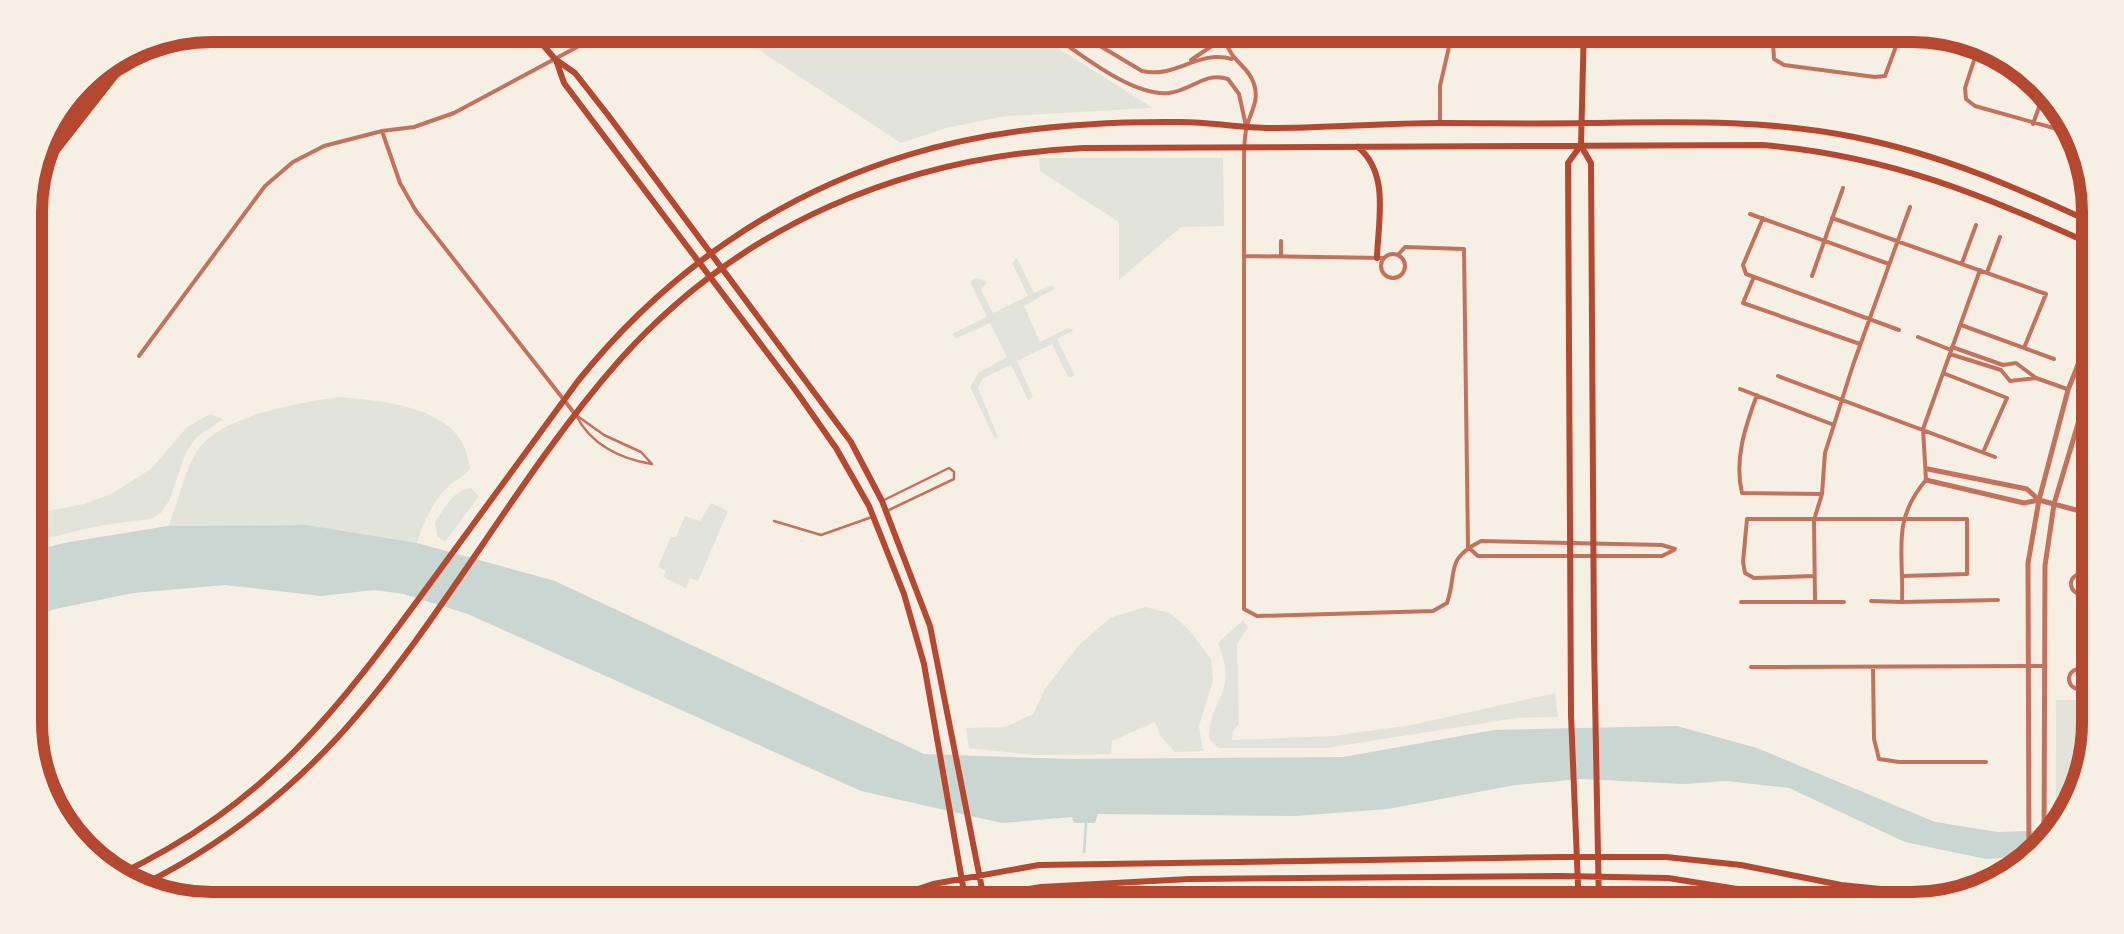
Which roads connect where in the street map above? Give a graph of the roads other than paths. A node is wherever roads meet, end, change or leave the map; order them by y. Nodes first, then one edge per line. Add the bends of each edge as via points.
1 (541, 42) edge
2 (583, 42) edge
3 (1064, 42) edge
4 (1093, 42) edge
5 (1218, 42) edge
6 (1229, 42) edge
7 (1450, 42) edge
8 (1584, 42) edge
9 (1773, 42) edge
10 (1898, 42) edge
11 (1975, 54) edge
12 (556, 58) junction
13 (1237, 60) junction
14 (1188, 64) junction
15 (118, 71) edge
16 (116, 73) edge
17 (2041, 103) edge
18 (1440, 123) junction
19 (1582, 124) junction
20 (2034, 124) junction
21 (1246, 126) junction
22 (382, 131) junction
23 (2061, 131) edge
24 (58, 142) edge
25 (1581, 145) junction
26 (1357, 146) junction
27 (1244, 147) junction
28 (53, 155) edge
29 (1843, 188) dead end
30 (1910, 207) dead end
31 (1750, 214) dead end
32 (1763, 218) junction
33 (1832, 218) junction
34 (2082, 218) edge
35 (1976, 225) dead end
36 (2000, 237) dead end
37 (1824, 240) junction
38 (1898, 240) junction
39 (2082, 240) edge
40 (1281, 241) dead end
41 (711, 253) junction
42 (1398, 255) junction
43 (1244, 256) junction
44 (1281, 257) junction
45 (1380, 258) junction
46 (700, 261) junction
47 (1962, 263) junction
48 (1890, 264) junction
49 (722, 269) junction
50 (1980, 270) junction
51 (1988, 272) junction
52 (1812, 276) dead end
53 (712, 277) junction
54 (1753, 278) junction
55 (1869, 320) junction
56 (1961, 325) junction
57 (1898, 330) dead end
58 (1918, 338) dead end
59 (1860, 344) junction
60 (2024, 348) junction
61 (1951, 350) junction
62 (2082, 355) edge
63 (139, 356) dead end
64 (2054, 359) dead end
65 (2002, 367) junction
66 (1942, 373) junction
67 (1778, 376) dead end
68 (2036, 378) junction
69 (1740, 389) dead end
70 (2068, 390) junction
71 (1757, 395) junction
72 (1841, 399) junction
73 (564, 400) junction
74 (2082, 411) edge
75 (576, 414) junction
76 (1834, 424) junction
77 (1923, 428) junction
78 (1983, 452) junction
79 (1996, 456) dead end
80 (1928, 469) junction
81 (1976, 479) junction
82 (1926, 480) junction
83 (1972, 492) junction
84 (1822, 494) junction
85 (2039, 500) junction
86 (882, 501) junction
87 (2054, 504) junction
88 (886, 511) junction
89 (2082, 512) edge
90 (874, 516) junction
91 (1902, 518) junction
92 (1814, 520) junction
93 (774, 521) dead end
94 (1570, 542) junction
95 (1594, 543) junction
96 (1468, 548) junction
97 (1571, 555) junction
98 (1594, 556) junction
99 (1814, 576) junction
100 (1902, 576) junction
101 (1998, 600) dead end
102 (1871, 601) dead end
103 (1741, 602) dead end
104 (1815, 602) junction
105 (1844, 602) dead end
106 (1902, 602) junction
107 (1873, 666) junction
108 (2028, 666) junction
109 (2043, 666) junction
110 (1751, 668) dead end
111 (1986, 762) dead end
112 (2044, 828) edge
113 (2028, 845) edge
114 (1578, 856) junction
115 (1599, 857) junction
116 (128, 869) edge
117 (982, 875) junction
118 (1578, 876) junction
119 (1599, 877) junction
120 (962, 878) junction
121 (151, 880) edge
122 (1578, 891) edge
123 (1599, 891) edge
124 (1758, 891) edge
125 (1909, 891) edge
126 (917, 892) edge
127 (964, 892) edge
128 (984, 892) edge
129 (1013, 892) edge

1 - 12 main road
2 - 12 street
3 - 21 street via 1154,93 1176,92 1210,76 1228,78
4 - 14 street via 1142,71 1170,72
5 - 14 street
6 - 13 street
7 - 18 street
8 - 19 main road
9 - 10 street via 1774,59 1784,65 1885,76
11 - 20 street via 1966,99
12 - 22 street via 454,113
12 - 41 main road via 575,73
12 - 46 main road via 564,82
13 - 14 street via 1215,56
13 - 21 street via 1256,92
15 - 28 highway
16 - 24 highway
17 - 20 street
18 - 19 main road
18 - 21 main road
19 - 25 main road
19 - 34 main road via 1758,124 1845,135 1972,170
20 - 23 street
21 - 27 street
21 - 41 main road via 1084,125 966,140 823,187
22 - 63 street via 306,154 265,186
22 - 73 street via 416,212
25 - 26 main road
25 - 39 main road via 1741,144 1839,154 1960,187
25 - 94 main road via 1568,163
25 - 95 main road via 1591,162
26 - 27 main road
26 - 45 main road via 1378,172
27 - 43 street
27 - 49 main road via 1050,149 936,167 823,208
29 - 33 street
30 - 38 street
31 - 32 street
32 - 37 street
32 - 54 street via 1744,265
33 - 37 street
33 - 38 street
35 - 47 street
36 - 51 street
37 - 48 street
37 - 52 street
38 - 47 street
38 - 48 street
40 - 44 street
41 - 46 main road
41 - 49 main road
42 - 45 street
42 - 45 street via 1405,269 1397,278 1382,274
42 - 96 street via 1405,247 1464,249
43 - 44 street
43 - 96 street via 1244,609 1257,616 1433,611 1447,603 1452,568
44 - 45 street
46 - 53 main road
46 - 73 main road via 612,340
47 - 50 street
48 - 55 street
49 - 53 main road
49 - 86 main road via 850,442
50 - 51 street
50 - 56 street
51 - 60 street via 2046,294
53 - 75 main road via 642,337
53 - 90 main road via 836,448
54 - 55 street
54 - 59 street via 1743,303
55 - 57 street
55 - 59 street
56 - 60 street
56 - 61 street
58 - 61 street
59 - 72 street
60 - 64 street
61 - 65 street
61 - 66 street
62 - 70 street
65 - 68 street via 2016,362
65 - 68 street via 2010,381
66 - 77 street
66 - 78 street via 2007,398
67 - 72 street
68 - 70 street
69 - 71 street
70 - 85 street
71 - 76 street
71 - 84 street via 1740,452 1742,494
72 - 76 street
72 - 77 street
73 - 75 street
73 - 116 main road via 337,708 283,765 200,830
74 - 87 street
75 - 75 lane via 602,446 652,464 642,452 604,436
75 - 121 main road via 353,720 287,788 215,843
76 - 84 street
77 - 78 street
77 - 80 street
78 - 79 street
80 - 81 street
80 - 82 street
81 - 83 street
81 - 85 street via 2027,489
82 - 83 street
82 - 91 street
83 - 85 street
84 - 92 street
85 - 87 street
85 - 108 street via 2028,563
86 - 88 main road
86 - 88 lane via 948,468 954,472 954,478
87 - 89 street
87 - 109 street
88 - 117 main road via 930,626
90 - 93 lane via 821,535
90 - 120 main road via 924,664
91 - 92 street
91 - 100 street
91 - 100 street via 1967,519 1968,574
92 - 99 street
92 - 99 street via 1747,519 1743,562 1754,578
94 - 95 street
94 - 96 street via 1481,541
94 - 97 main road
95 - 98 main road
95 - 98 street via 1674,549 1662,556
96 - 97 street via 1478,556
97 - 98 street
97 - 114 main road
98 - 115 main road
99 - 104 street
100 - 106 street
101 - 106 street
102 - 106 street
103 - 104 street
104 - 105 street
107 - 108 street
107 - 110 street
107 - 111 street via 1879,759
108 - 109 street
108 - 113 street
109 - 112 street
114 - 115 main road
114 - 117 main road via 1038,864
114 - 118 main road
115 - 119 main road
115 - 125 main road via 1666,856
117 - 120 main road
117 - 128 main road
118 - 119 main road
118 - 122 main road
118 - 129 main road via 1190,880
119 - 123 main road
119 - 124 main road via 1668,878
120 - 126 main road
120 - 127 main road

